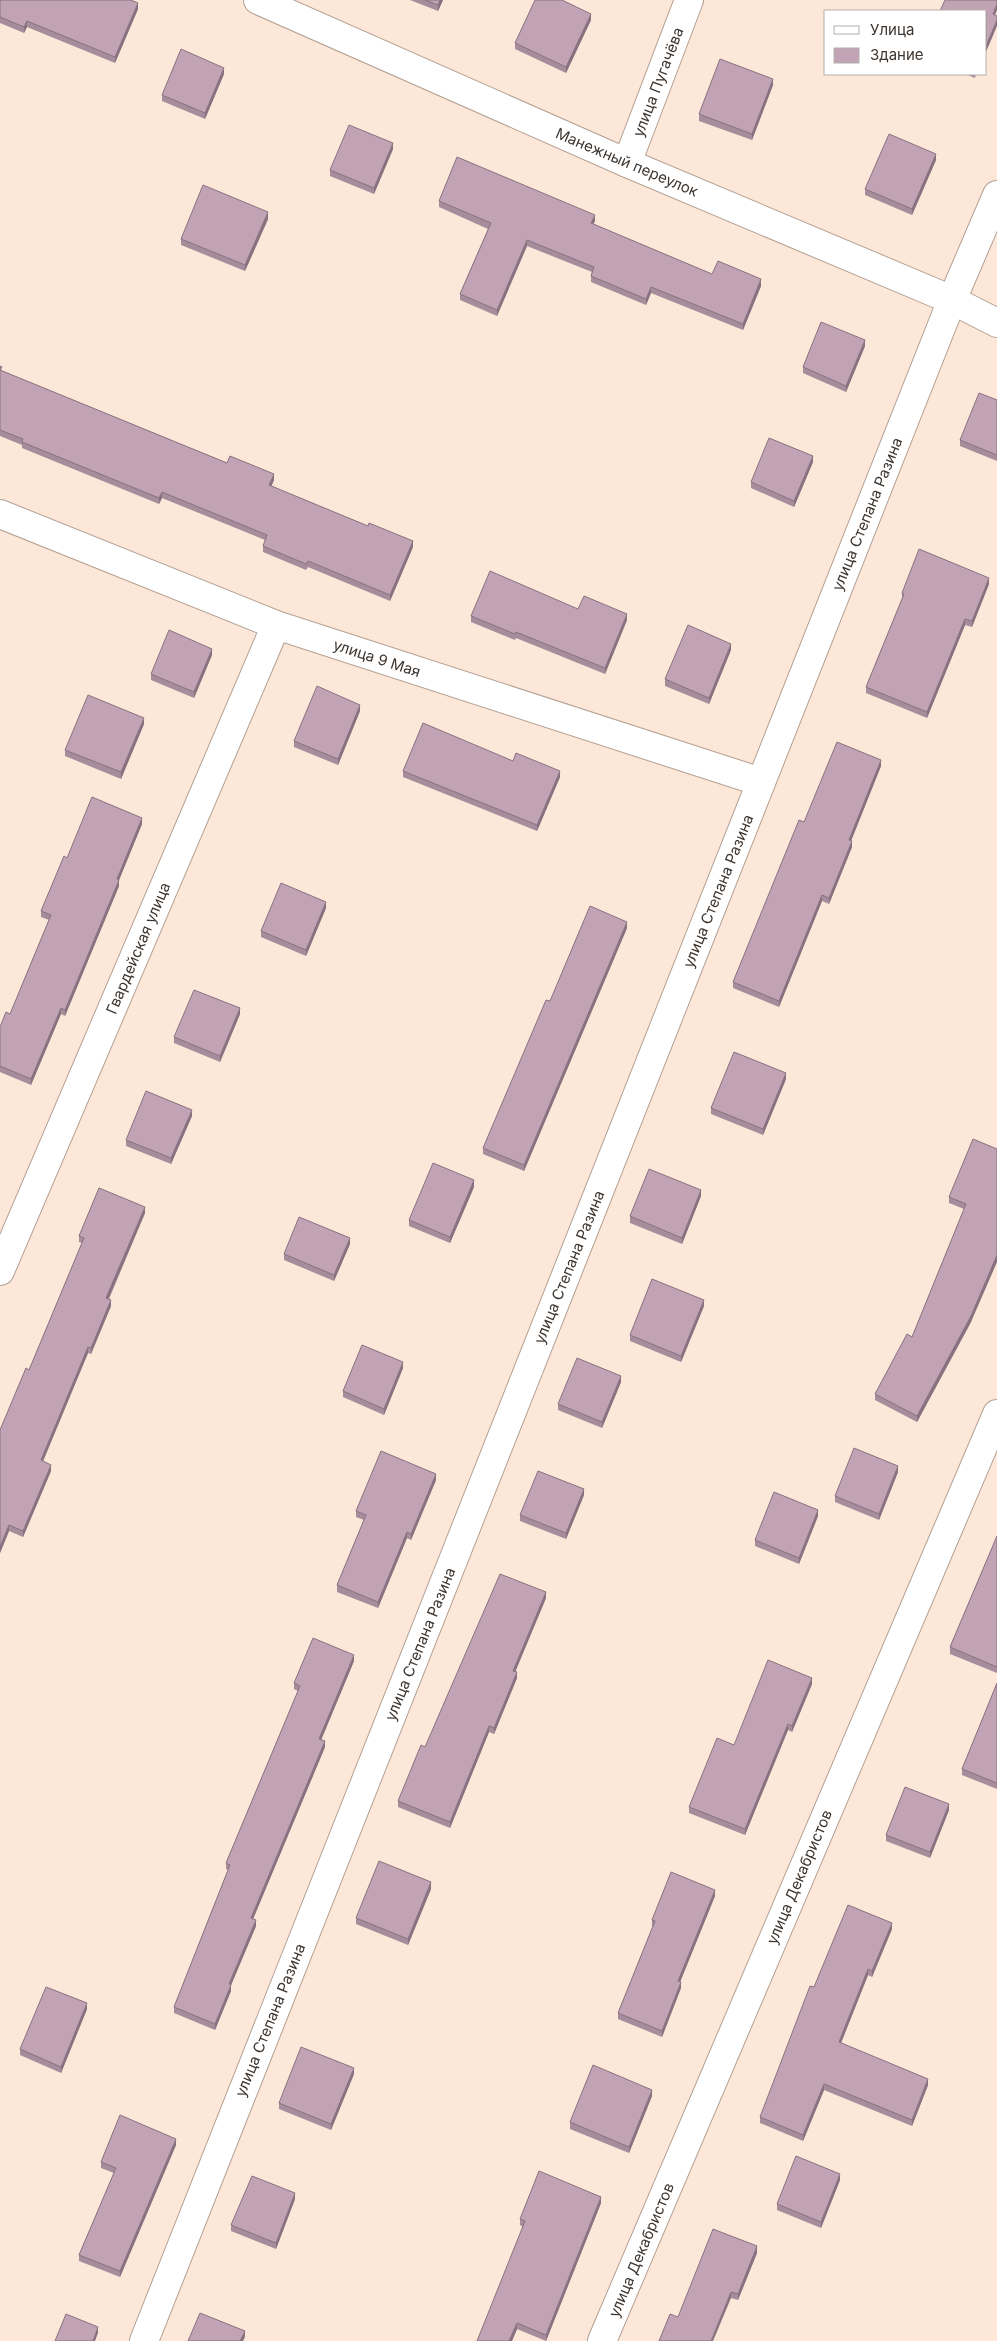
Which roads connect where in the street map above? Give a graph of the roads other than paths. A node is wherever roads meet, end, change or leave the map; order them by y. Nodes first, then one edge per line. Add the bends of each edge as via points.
1 (689, 0) edge
2 (268, 2) edge
3 (627, 163) junction
4 (997, 195) edge
5 (952, 300) junction
6 (997, 323) edge
7 (0, 514) edge
8 (276, 625) junction
9 (762, 782) junction
10 (0, 1271) edge
11 (997, 1414) edge
12 (144, 2341) edge
13 (602, 2341) edge

1 - 3 street, улица Пугачёва
2 - 3 street, Манежный переулок
3 - 5 street, Манежный переулок
4 - 5 street, улица Степана Разина
5 - 6 street, Манежный переулок
5 - 9 street, улица Степана Разина
7 - 8 street, улица 9 Мая
8 - 9 street, улица 9 Мая
8 - 10 street, Гвардейская улица
9 - 12 street, улица Степана Разина
11 - 13 street, улица Декабристов

